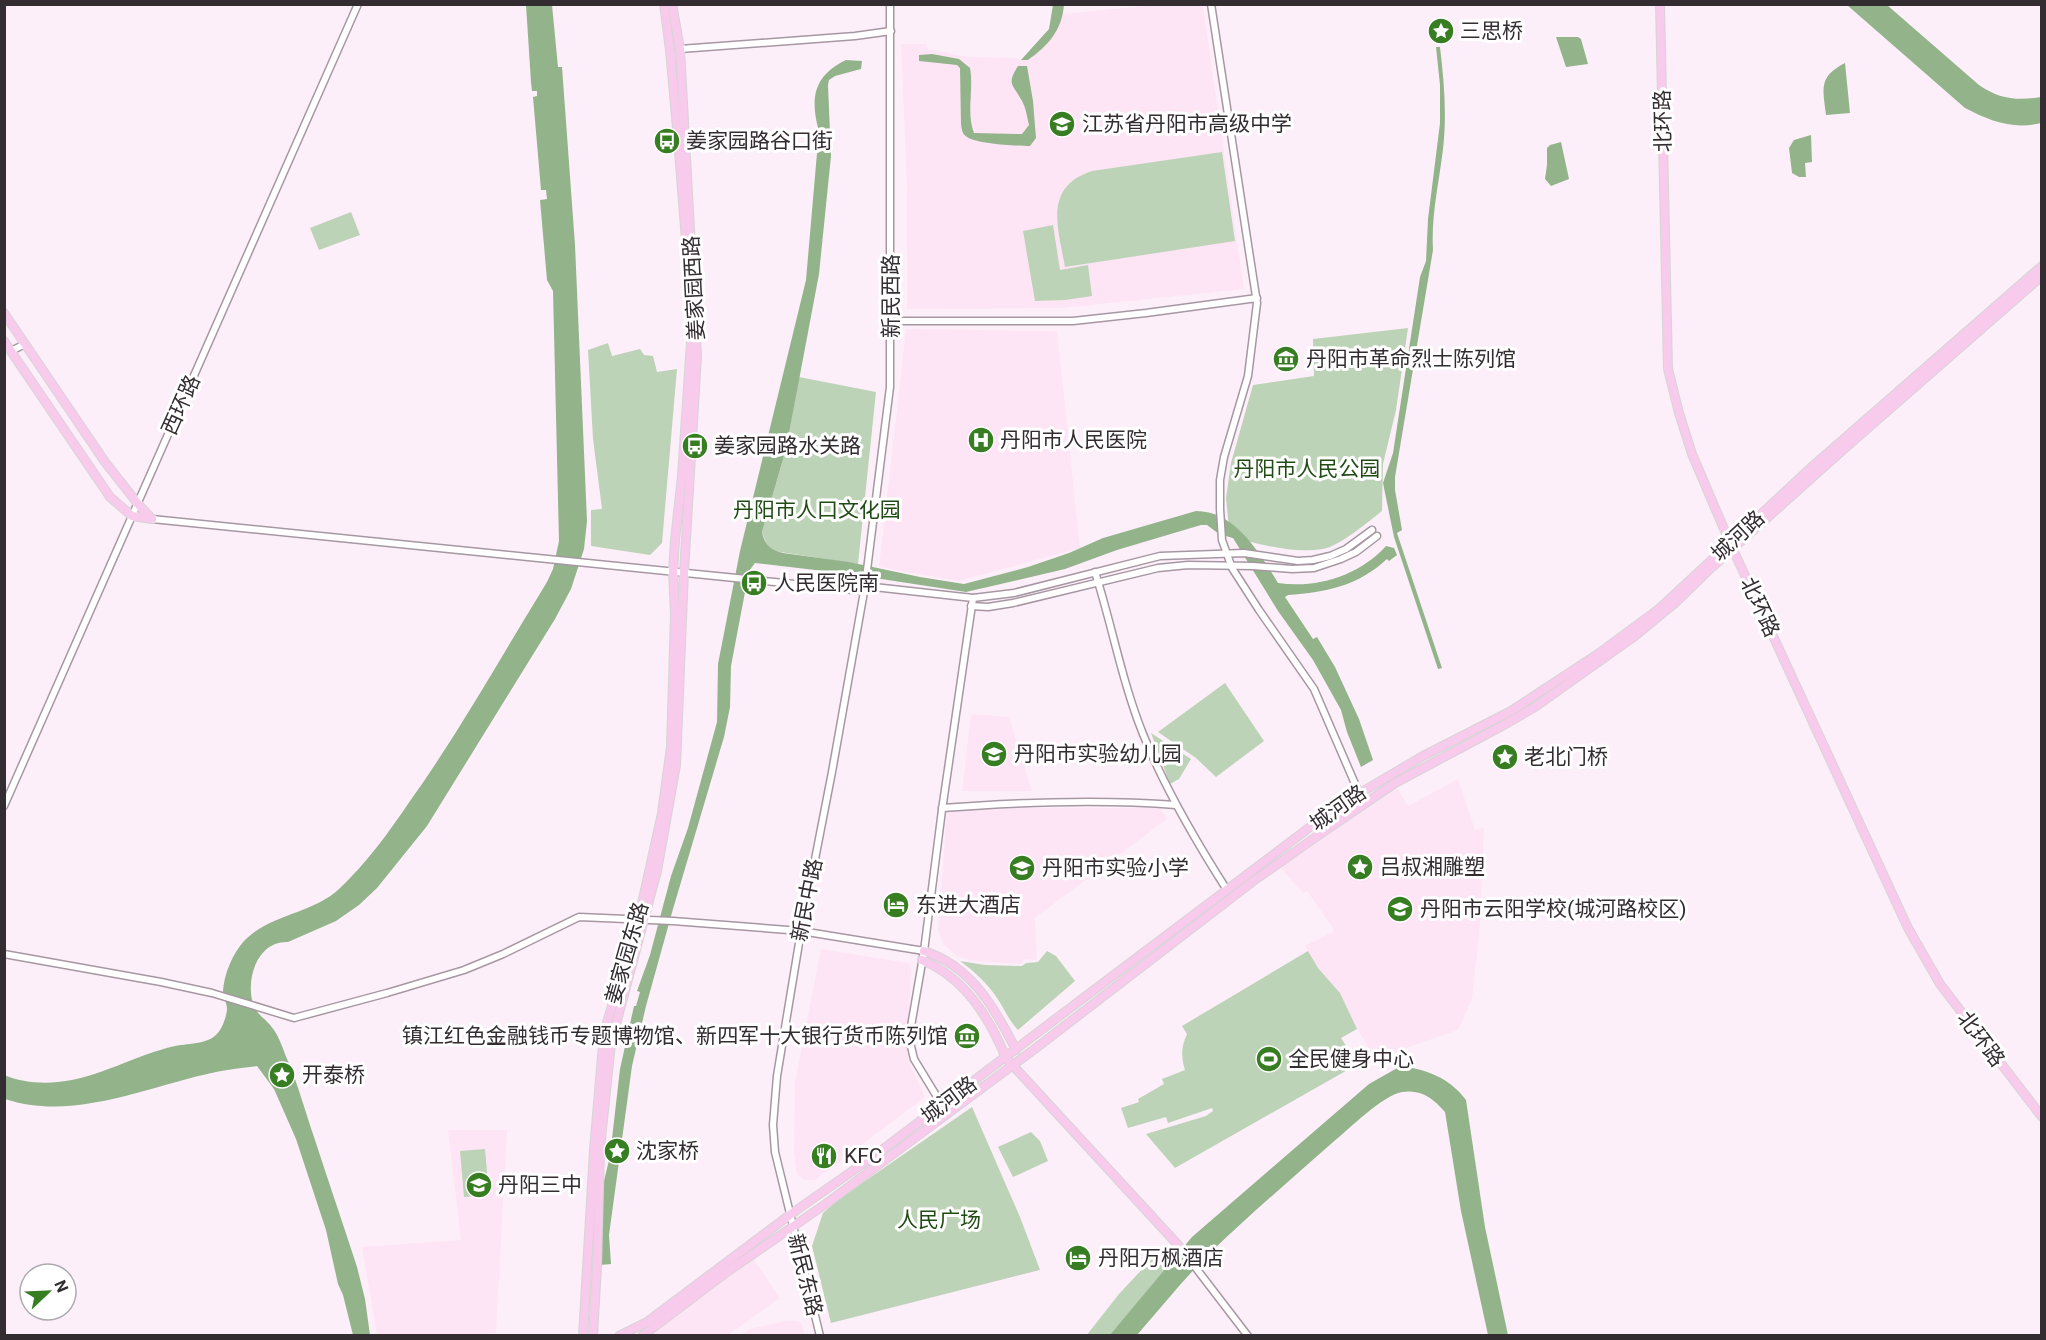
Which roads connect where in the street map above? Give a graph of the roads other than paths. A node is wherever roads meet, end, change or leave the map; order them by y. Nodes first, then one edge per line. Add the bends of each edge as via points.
1 (358, 4) edge
2 (664, 4) edge
3 (672, 4) edge
4 (890, 4) edge
5 (1211, 4) edge
6 (1660, 4) edge
7 (891, 31) junction
8 (680, 49) junction
9 (2042, 266) edge
10 (2042, 276) edge
11 (1257, 298) junction
12 (4, 313) edge
13 (891, 321) junction
14 (4, 341) edge
15 (25, 344) junction
16 (11, 351) junction
17 (138, 504) junction
18 (132, 516) junction
19 (152, 519) junction
20 (1372, 530) dead end
21 (1377, 536) dead end
22 (1732, 546) junction
23 (1227, 553) junction
24 (1231, 566) junction
25 (673, 571) junction
26 (684, 572) junction
27 (1095, 572) junction
28 (1098, 581) junction
29 (864, 586) junction
30 (973, 598) junction
31 (971, 606) junction
32 (1359, 793) junction
33 (1176, 805) junction
34 (4, 806) edge
35 (942, 808) junction
36 (1227, 890) junction
37 (641, 919) junction
38 (801, 931) junction
39 (924, 951) junction
40 (4, 954) edge
41 (922, 960) junction
42 (1016, 1050) junction
43 (1006, 1058) junction
44 (1013, 1065) junction
45 (942, 1105) junction
46 (2042, 1117) edge
47 (791, 1214) junction
48 (793, 1226) junction
49 (1179, 1246) joint
50 (583, 1335) edge
51 (593, 1335) edge
52 (619, 1335) edge
53 (642, 1335) edge
54 (820, 1335) edge
55 (1248, 1335) edge

1 - 17 street, 西环路
2 - 25 main road, 姜家园西路 via 676,109 691,342
3 - 8 main road, 姜家园西路
4 - 7 street, 新民西路
5 - 11 street
6 - 22 main road, 北环路 via 1668,369 1692,454
7 - 8 street
7 - 13 street, 新民西路
8 - 26 main road, 姜家园西路 via 698,356
9 - 22 main road, 城河路 via 1814,465
10 - 22 main road, 城河路
11 - 13 street via 1073,321
11 - 23 street via 1248,376 1220,480 1222,540
12 - 15 main road
13 - 29 street, 新民西路 via 890,387
14 - 16 main road
15 - 16 street
15 - 17 main road
16 - 18 main road via 110,498
17 - 18 street, 西环路
17 - 19 main road
18 - 19 main road
18 - 34 street, 西环路
19 - 25 street
20 - 23 street via 1346,549 1322,558 1298,561
21 - 24 street via 1348,556 1314,568
22 - 32 main road, 城河路 via 1659,609 1598,654 1511,711
22 - 44 main road, 城河路 via 1676,603 1589,670 1508,722 1395,783 1355,810 1252,882
22 - 46 main road, 北环路 via 1908,927 1940,984
23 - 24 street
23 - 27 street via 1160,556
24 - 28 street via 1158,567
24 - 32 street via 1314,689
25 - 26 street
25 - 37 main road, 姜家园东路 via 671,747
26 - 29 street
26 - 37 main road, 姜家园东路 via 676,765 657,871
27 - 28 street
27 - 30 street
28 - 31 street via 1013,603
28 - 33 street via 1142,732
29 - 30 street
29 - 38 street, 新民中路
30 - 31 street
31 - 35 street
32 - 36 main road, 城河路
33 - 35 street via 1063,802
33 - 36 street
35 - 39 street
36 - 42 main road, 城河路
37 - 38 street
37 - 40 street via 579,916 464,970 294,1017 212,993
37 - 50 main road, 姜家园东路 via 604,1033
37 - 51 main road, 姜家园东路 via 610,1043 600,1149
38 - 39 street
38 - 47 street, 新民中路 via 777,1076 773,1125 775,1152
39 - 41 street
39 - 42 main road via 954,964 972,982 991,1004
41 - 43 main road via 953,980 976,1003 990,1022
41 - 45 street via 909,1038 914,1059
42 - 43 main road, 城河路
43 - 44 main road
43 - 45 main road, 城河路
44 - 48 main road, 城河路
44 - 49 main road
45 - 47 main road, 城河路
47 - 48 street, 新民东路
47 - 52 main road, 城河路 via 647,1322
48 - 53 main road, 城河路
48 - 54 street, 新民东路
49 - 55 street

